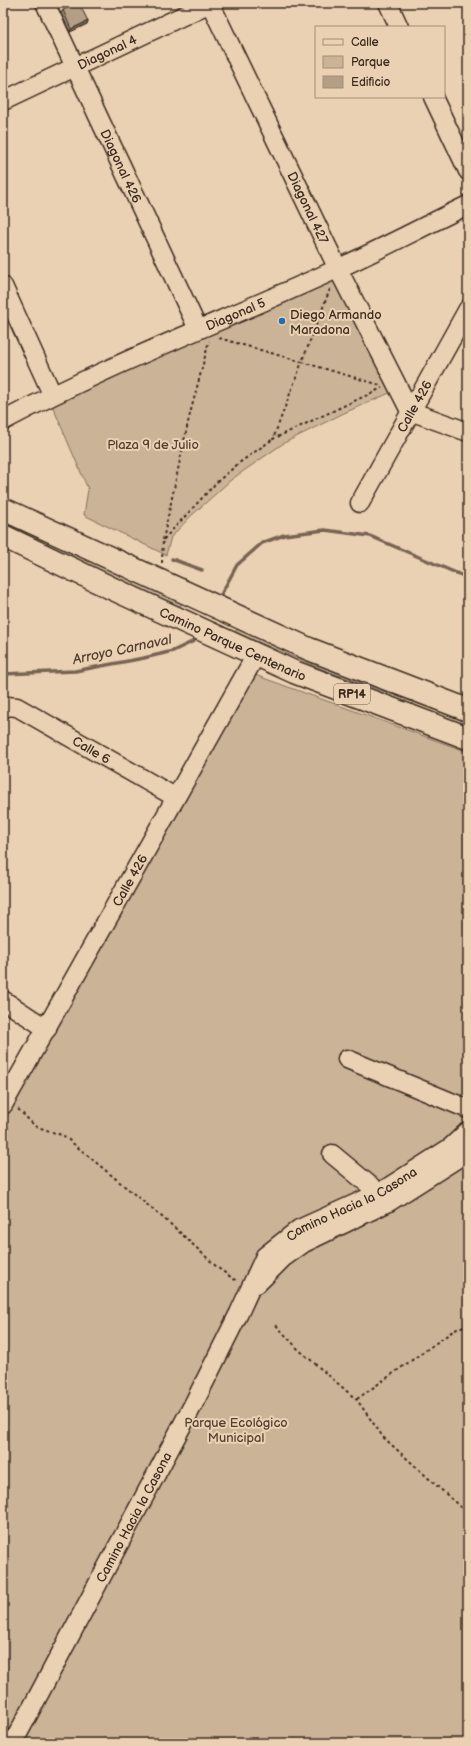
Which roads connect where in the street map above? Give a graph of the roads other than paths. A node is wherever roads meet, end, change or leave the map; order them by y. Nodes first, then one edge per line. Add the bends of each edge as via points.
1 (45, 3) edge
2 (210, 3) edge
3 (388, 3) edge
4 (399, 26) edge
5 (75, 66) junction
6 (433, 98) edge
7 (3, 101) edge
8 (468, 171) edge
9 (468, 205) edge
10 (338, 269) junction
11 (3, 286) edge
12 (468, 309) edge
13 (205, 332) junction
14 (52, 394) junction
15 (410, 411) junction
16 (3, 420) edge
17 (468, 432) edge
18 (360, 503) dead end
19 (3, 509) edge
20 (3, 536) edge
21 (247, 650) junction
22 (5, 708) edge
23 (468, 710) edge
24 (468, 738) edge
25 (175, 797) junction
26 (3, 1000) edge
27 (47, 1029) junction
28 (347, 1059) dead end
29 (4, 1103) edge
30 (468, 1109) edge
31 (468, 1132) edge
32 (468, 1148) edge
33 (332, 1154) dead end
34 (387, 1193) junction
35 (13, 1743) edge

1 - 5 street, Diagonal 426
2 - 5 street, Diagonal 4
2 - 10 street, Diagonal 427
3 - 4 street
5 - 7 street, Diagonal 4
5 - 13 street, Diagonal 426
6 - 8 street
9 - 10 street, Diagonal 5
10 - 13 street, Diagonal 5
10 - 15 street, Diagonal 427
11 - 14 street
12 - 15 street, Calle 426
13 - 14 street, Diagonal 5
14 - 16 street, Diagonal 5
15 - 17 street
15 - 18 street, Calle 426
19 - 23 main road, Camino Parque Centenario / RP14 via 309,648
20 - 21 main road, Camino Parque Centenario / RP14
21 - 24 main road, Camino Parque Centenario / RP14 via 294,672
21 - 25 street, Calle 426
22 - 25 street, Calle 6 via 17,706
25 - 27 street, Calle 426
26 - 27 street
27 - 29 street, Calle 426
28 - 30 street
31 - 34 street, Camino Hacia la Casona
32 - 34 street, Camino Hacia la Casona via 455,1160
33 - 34 street
34 - 35 street, Camino Hacia la Casona via 300,1229 265,1256 193,1405

